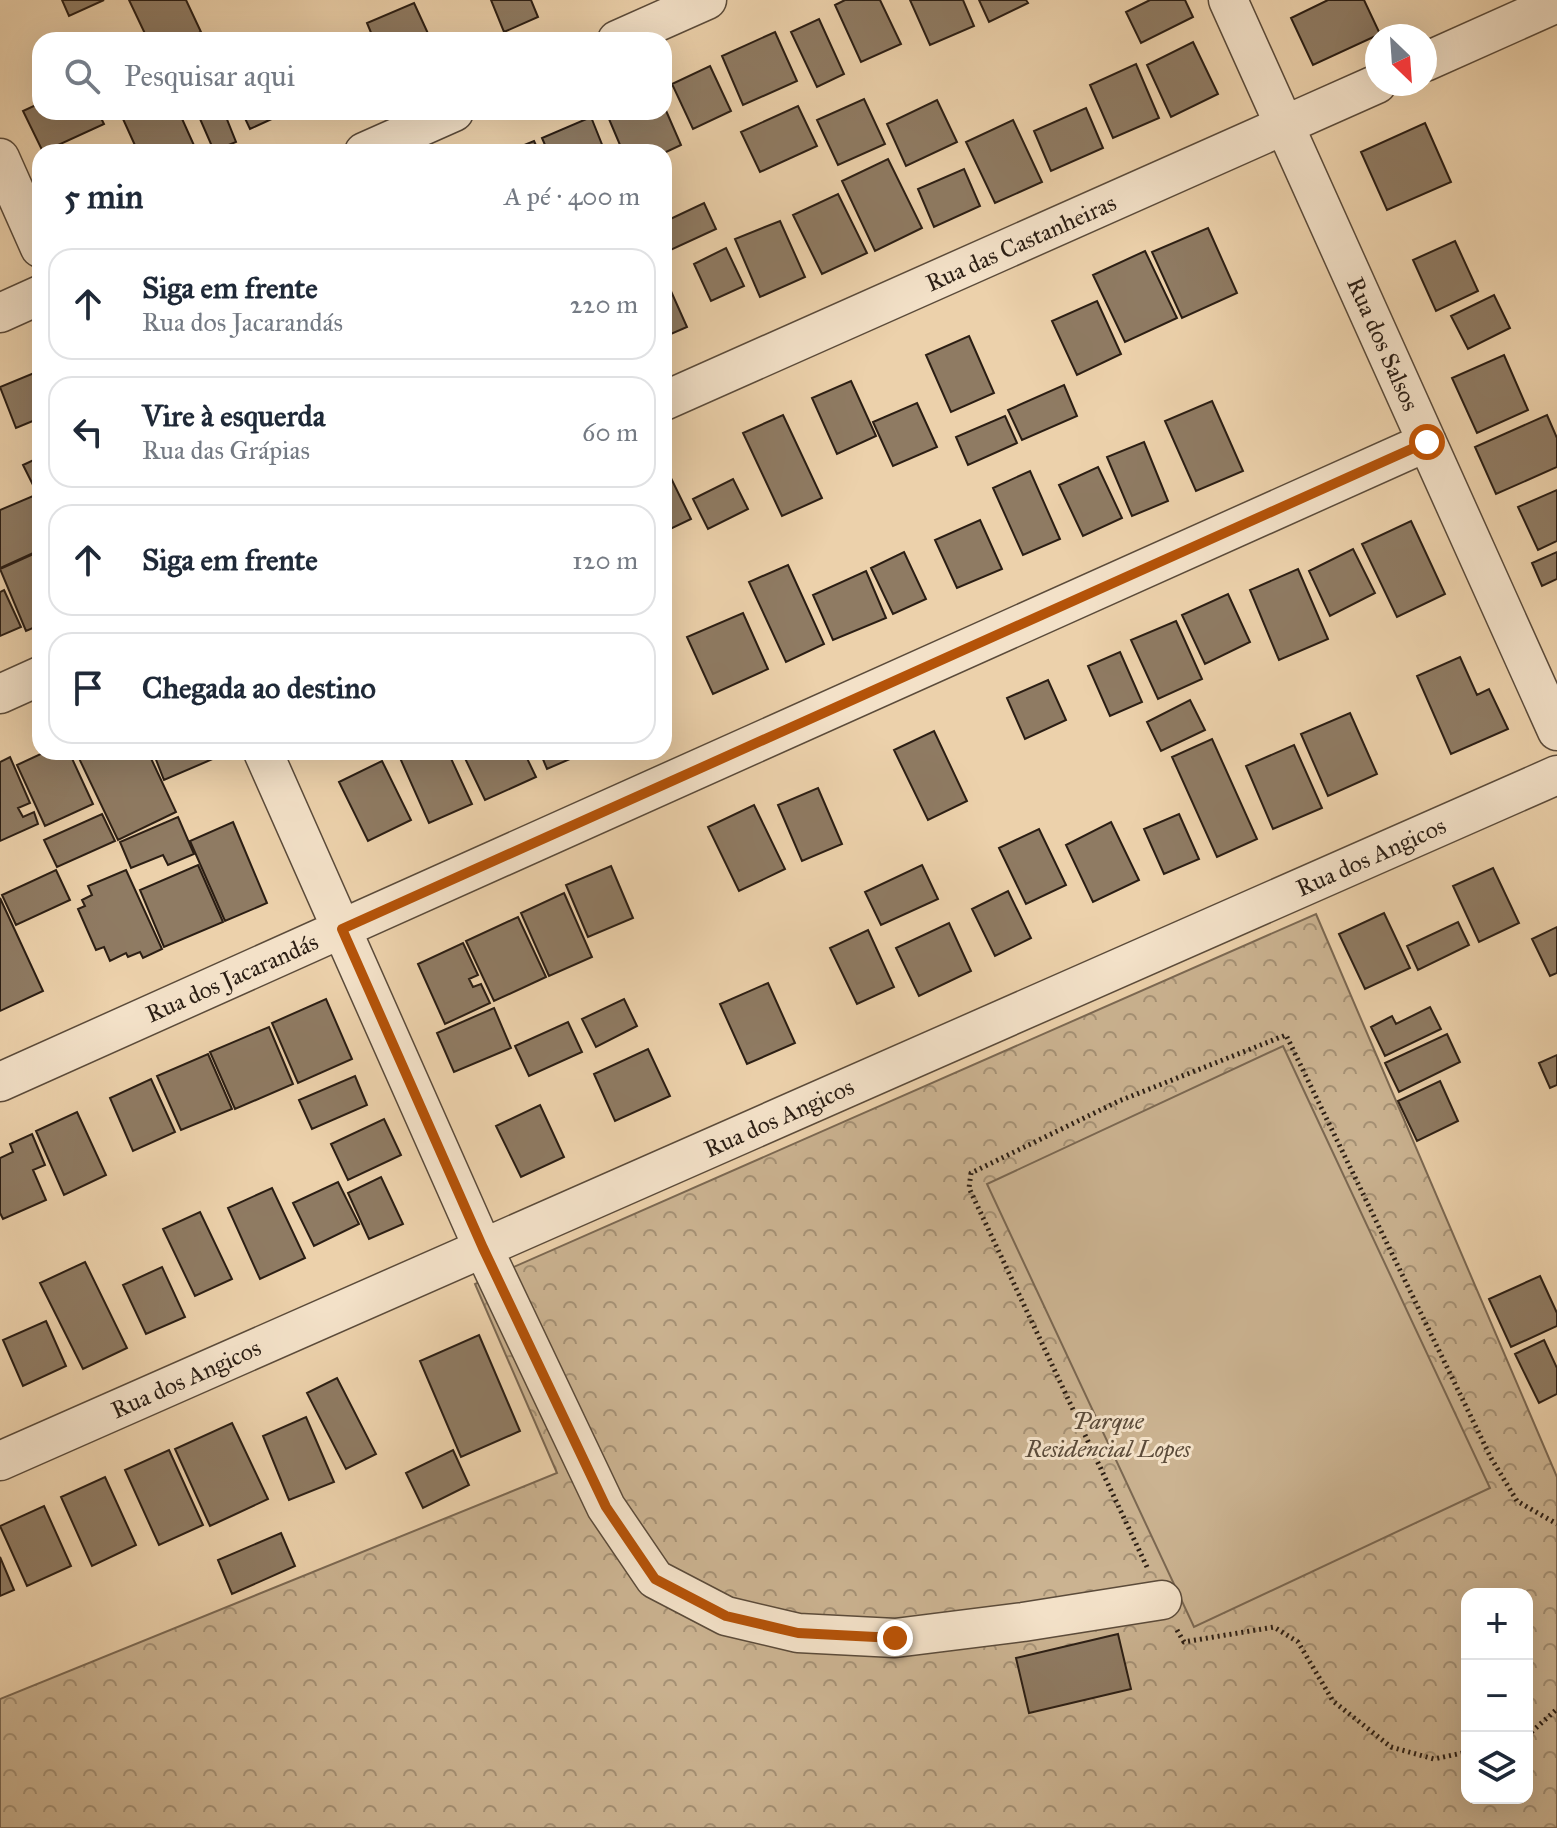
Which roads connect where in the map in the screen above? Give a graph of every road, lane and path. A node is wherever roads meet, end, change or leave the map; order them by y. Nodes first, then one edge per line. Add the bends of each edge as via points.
1 (707, 0) edge
2 (1228, 0) edge
3 (1557, 3) edge
4 (635, 32) edge
5 (1437, 56) edge
6 (1365, 90) edge
7 (436, 120) edge
8 (1285, 127) junction
9 (382, 144) edge
10 (0, 158) edge
11 (32, 230) edge
12 (32, 299) edge
13 (0, 313) edge
14 (672, 397) edge
15 (1427, 442) junction
16 (32, 680) edge
17 (0, 694) edge
18 (1557, 731) edge
19 (267, 760) edge
20 (1557, 775) edge
21 (342, 929) junction
22 (0, 1082) edge
23 (483, 1248) junction
24 (0, 1461) edge
25 (1557, 1524) edge
26 (1162, 1600) junction
27 (1557, 1709) edge
28 (1531, 1732) edge
29 (1461, 1753) edge

1 - 4 street
2 - 8 street, Rua dos Salsos
3 - 5 street
6 - 8 street, Rua das Castanheiras
7 - 9 street
8 - 14 street, Rua das Castanheiras
8 - 15 street, Rua dos Salsos
10 - 11 street
12 - 13 street
15 - 18 street, Rua dos Salsos
15 - 21 street, Rua dos Jacarandás
16 - 17 street
19 - 21 street
20 - 23 street, Rua dos Angicos
21 - 22 street, Rua dos Jacarandás
21 - 23 street
23 - 24 street, Rua dos Angicos
23 - 26 street via 606,1507 655,1579 726,1616 798,1633 895,1638
25 - 26 path via 1517,1501 1491,1458 1286,1035 1119,1101 971,1173 969,1188
26 - 29 path via 1184,1642 1274,1627 1298,1642 1333,1701 1391,1747 1434,1759
27 - 28 path

